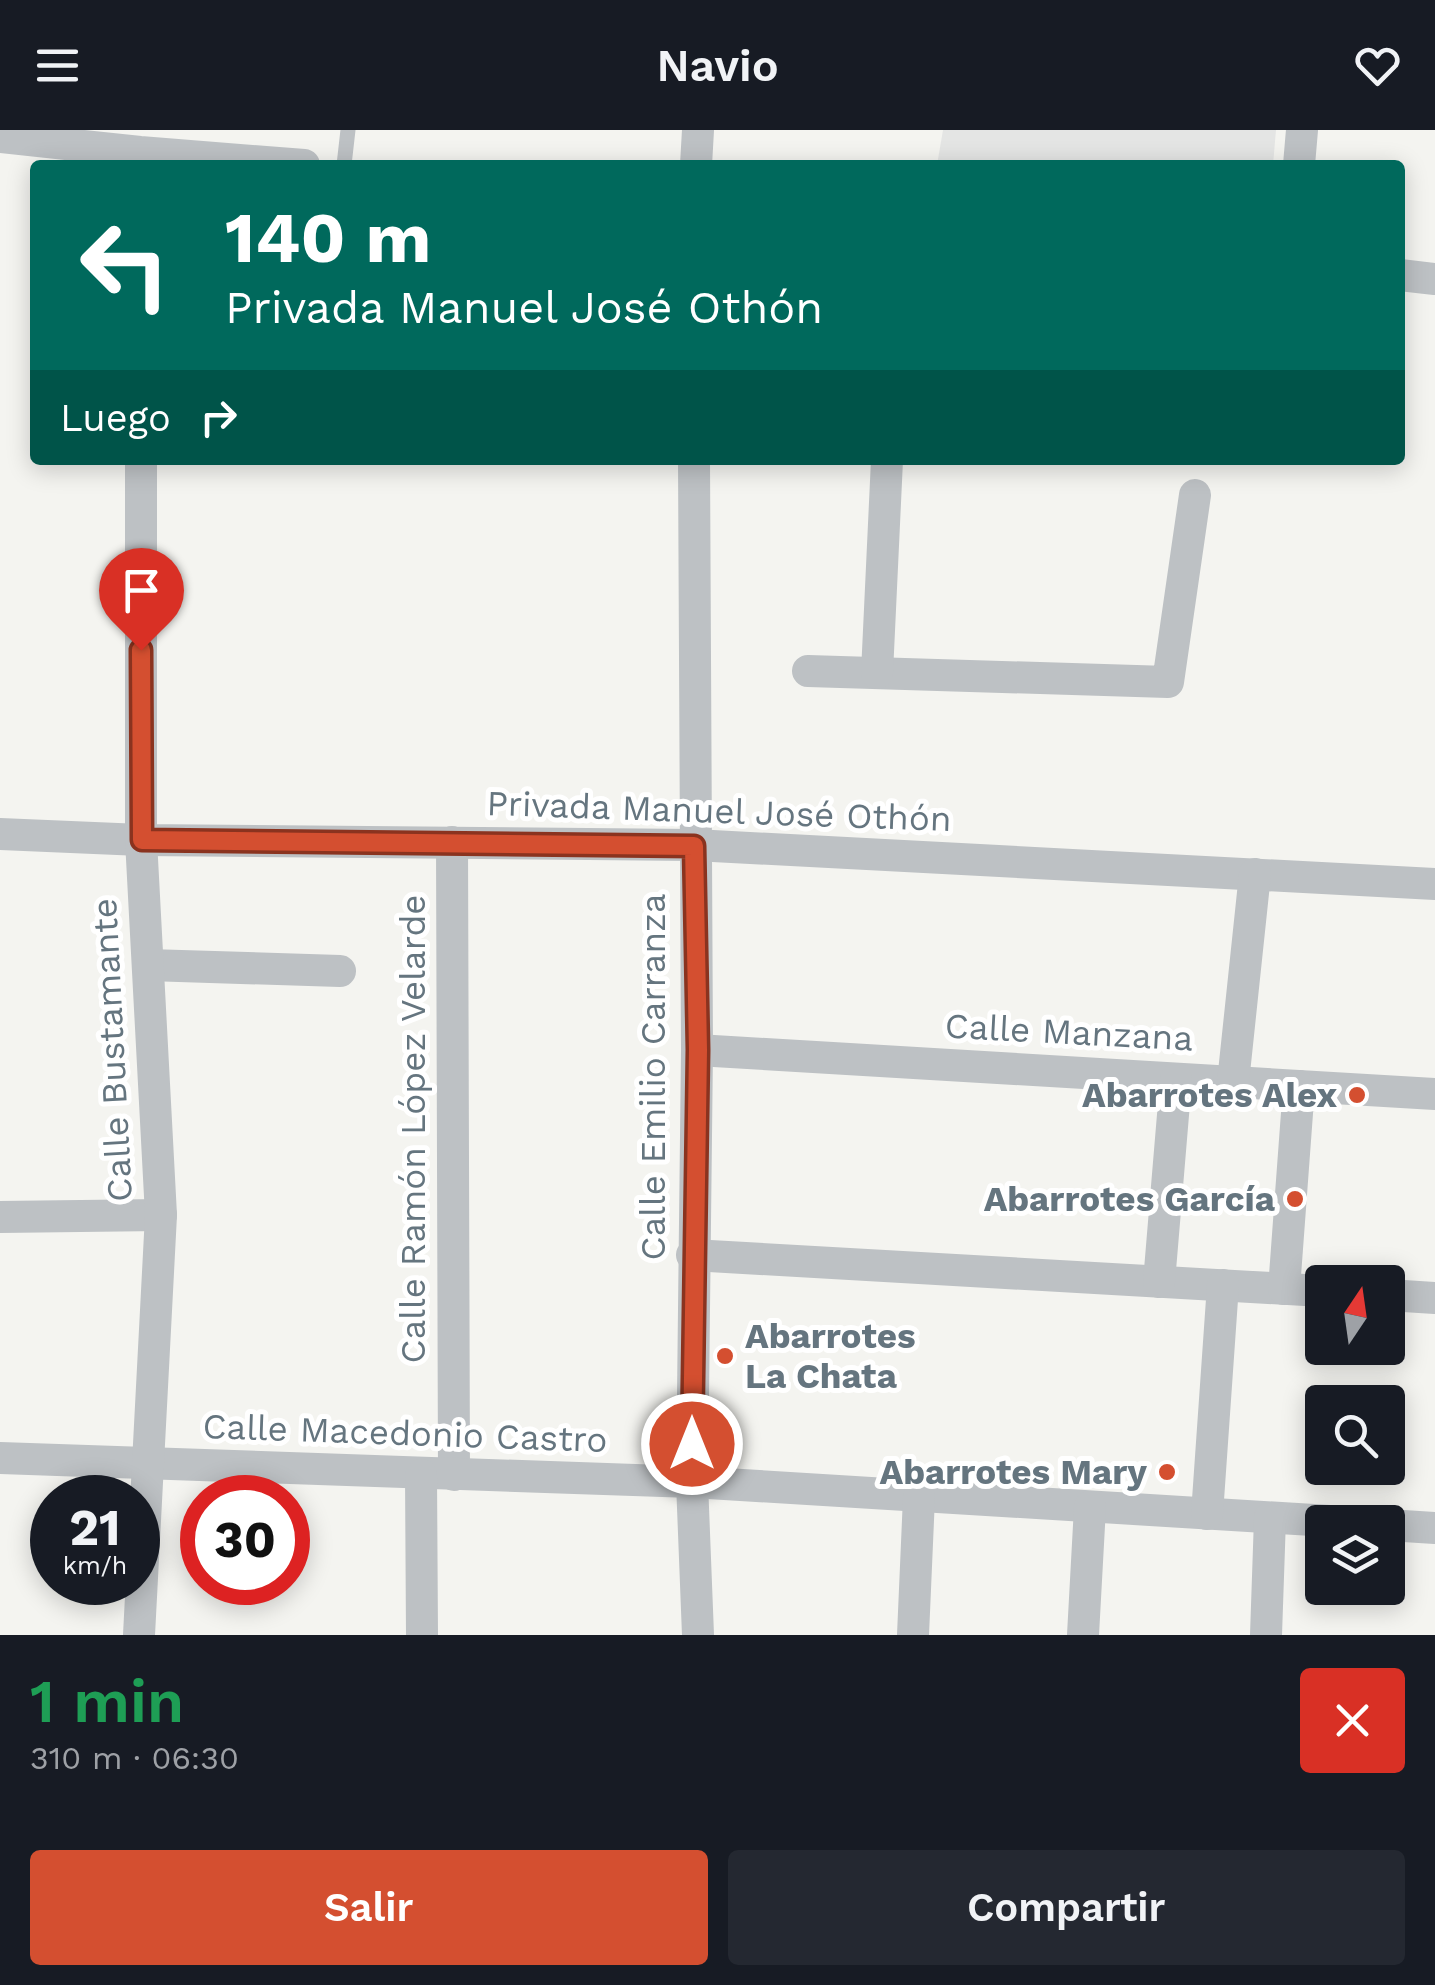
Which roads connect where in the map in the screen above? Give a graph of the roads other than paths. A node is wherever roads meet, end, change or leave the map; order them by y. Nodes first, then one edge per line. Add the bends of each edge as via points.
1 (348, 130) edge
2 (698, 130) edge
3 (1302, 130) edge
4 (0, 137) edge
5 (141, 149) edge
6 (253, 160) edge
7 (345, 160) edge
8 (696, 160) edge
9 (1299, 160) edge
10 (1405, 276) edge
11 (1435, 279) edge
12 (141, 465) edge
13 (694, 465) edge
14 (887, 465) edge
15 (1195, 495) dead end
16 (808, 671) dead end
17 (877, 673) junction
18 (0, 834) edge
19 (142, 840) junction
20 (452, 842) junction
21 (694, 846) junction
22 (1255, 874) junction
23 (1435, 884) edge
24 (148, 965) junction
25 (340, 970) dead end
26 (698, 1050) junction
27 (1176, 1079) junction
28 (1233, 1082) junction
29 (1299, 1086) junction
30 (1435, 1094) edge
31 (161, 1215) junction
32 (0, 1217) edge
33 (692, 1255) junction
34 (1159, 1282) junction
35 (1222, 1285) junction
36 (1284, 1289) junction
37 (1305, 1290) edge
38 (1405, 1296) edge
39 (1435, 1298) edge
40 (0, 1458) edge
41 (146, 1466) junction
42 (438, 1475) junction
43 (692, 1482) junction
44 (920, 1497) junction
45 (1090, 1507) junction
46 (1208, 1514) junction
47 (1270, 1518) junction
48 (1305, 1520) edge
49 (1405, 1526) edge
50 (1435, 1528) edge
51 (139, 1635) edge
52 (422, 1635) edge
53 (698, 1635) edge
54 (913, 1635) edge
55 (1083, 1635) edge
56 (1266, 1635) edge

1 - 7 lane
2 - 8 street
3 - 9 street
4 - 5 street
5 - 6 street
10 - 11 street
12 - 19 street, Calle Bustamante
13 - 21 street, Calle Emilio Carranza
14 - 17 street
15 - 17 street via 1168,682
16 - 17 street
18 - 19 street, Privada Manuel José Othón
19 - 20 street, Privada Manuel José Othón
19 - 24 street, Calle Bustamante
20 - 21 street, Privada Manuel José Othón
20 - 42 street, Calle Ramón López Velarde
21 - 22 street, Privada Manuel José Othón
21 - 26 street, Calle Emilio Carranza
22 - 23 street, Privada Manuel José Othón
22 - 28 street
24 - 25 street
24 - 31 street, Calle Bustamante
26 - 27 street, Calle Manzana
26 - 33 street, Calle Emilio Carranza
27 - 28 street, Calle Manzana
27 - 34 street
28 - 29 street, Calle Manzana
29 - 30 street, Calle Manzana
29 - 36 street
31 - 32 street
31 - 41 street, Calle Bustamante
33 - 34 street
33 - 43 street, Calle Emilio Carranza
34 - 35 street
35 - 36 street
35 - 46 street
36 - 37 street
38 - 39 street
40 - 41 street, Calle Macedonio Castro
41 - 42 street, Calle Macedonio Castro
41 - 51 street, Calle Bustamante
42 - 43 street, Calle Macedonio Castro
42 - 52 street, Calle Ramón López Velarde
43 - 44 street, Calle Macedonio Castro
43 - 53 street, Calle Emilio Carranza
44 - 45 street, Calle Macedonio Castro
44 - 54 street
45 - 46 street, Calle Macedonio Castro
45 - 55 street
46 - 47 street, Calle Macedonio Castro
47 - 48 street, Calle Macedonio Castro
47 - 56 street
49 - 50 street

